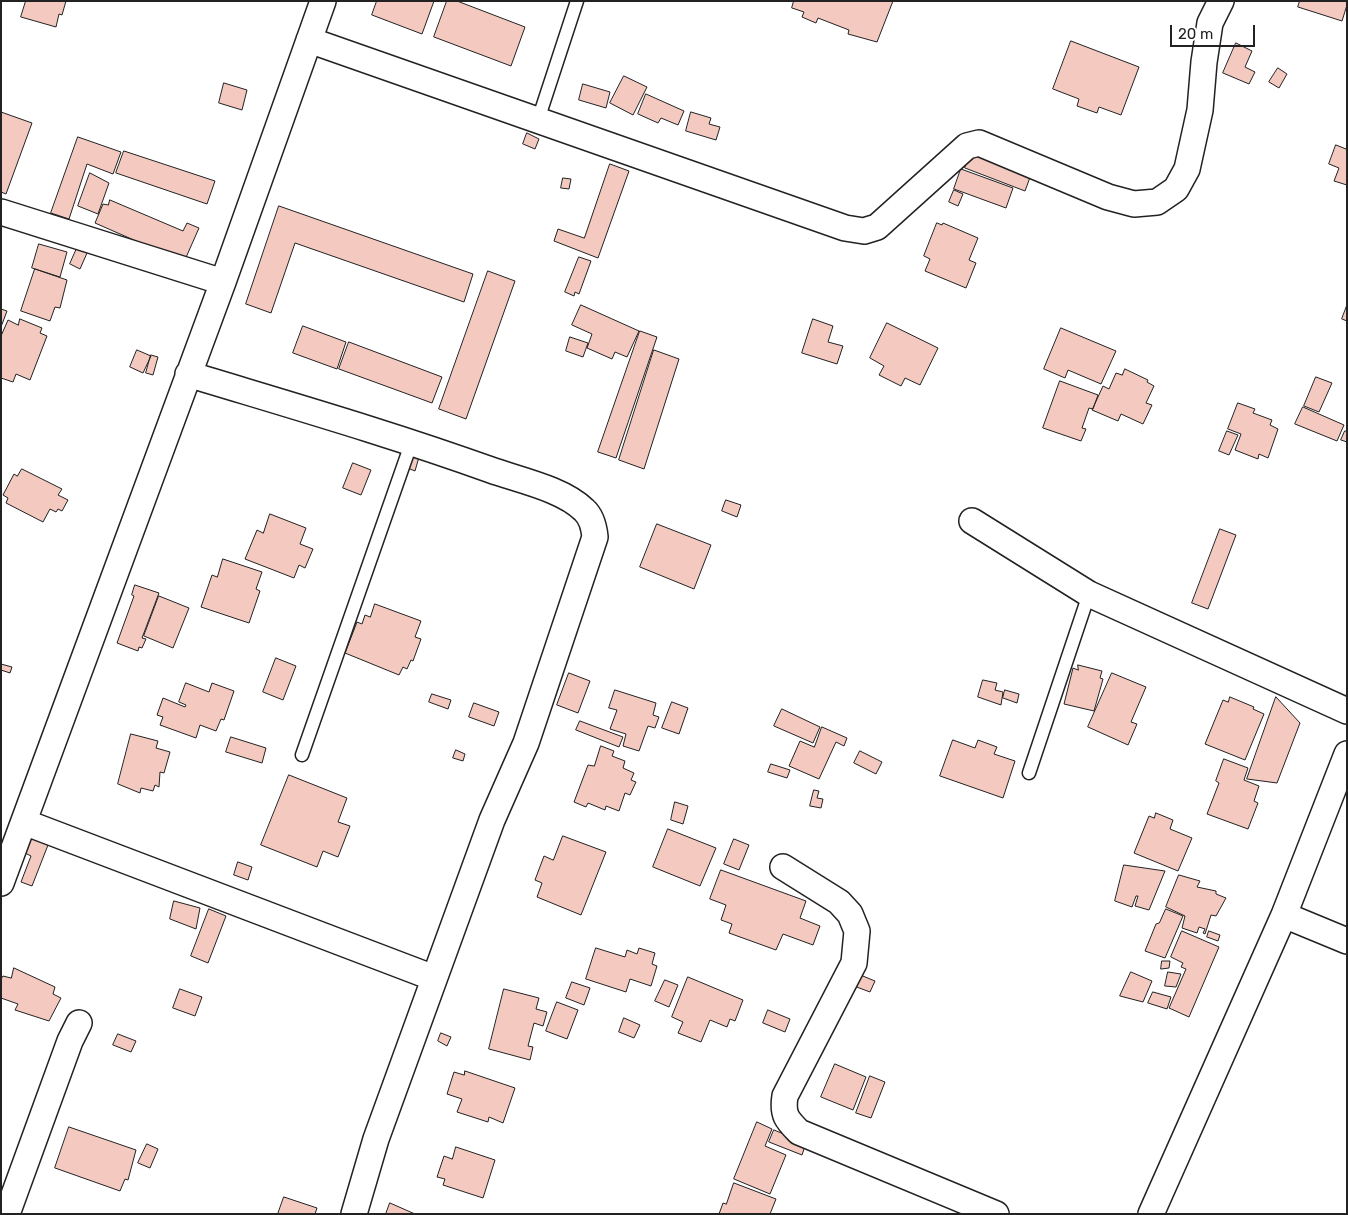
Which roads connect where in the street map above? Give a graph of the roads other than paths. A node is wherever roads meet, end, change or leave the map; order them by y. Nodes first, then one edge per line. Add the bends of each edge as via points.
1 (323, 1) edge
2 (577, 1) edge
3 (1221, 1) edge
4 (309, 40) junction
5 (538, 120) junction
6 (2, 214) edge
7 (223, 282) junction
8 (188, 374) junction
9 (412, 442) junction
10 (972, 521) dead end
11 (1089, 594) junction
12 (1347, 711) edge
13 (1347, 754) edge
14 (302, 755) dead end
15 (1029, 772) dead end
16 (24, 822) junction
17 (783, 867) dead end
18 (1, 883) edge
19 (1284, 915) junction
20 (1347, 942) edge
21 (434, 978) junction
22 (79, 1023) dead end
23 (7, 1214) edge
24 (354, 1214) edge
25 (996, 1214) edge
26 (1151, 1214) edge

1 - 4 street
2 - 5 lane
3 - 5 street via 1210,24 1200,110 1187,168 1176,189 1157,202 1134,204 1108,197 979,143 967,146 877,227 864,231 845,228
4 - 5 street
4 - 7 street
6 - 7 street
7 - 8 street
8 - 9 street
8 - 16 street
9 - 14 lane
9 - 21 street via 572,501 586,511 593,523 595,537 526,743 492,820
10 - 11 street
11 - 12 street
11 - 15 lane
13 - 19 street
16 - 18 street
16 - 21 street
17 - 25 street via 839,902 850,914 857,931 854,963 785,1096 783,1110 789,1122 799,1132
19 - 20 street
19 - 26 street
21 - 24 street via 376,1139
22 - 23 street

